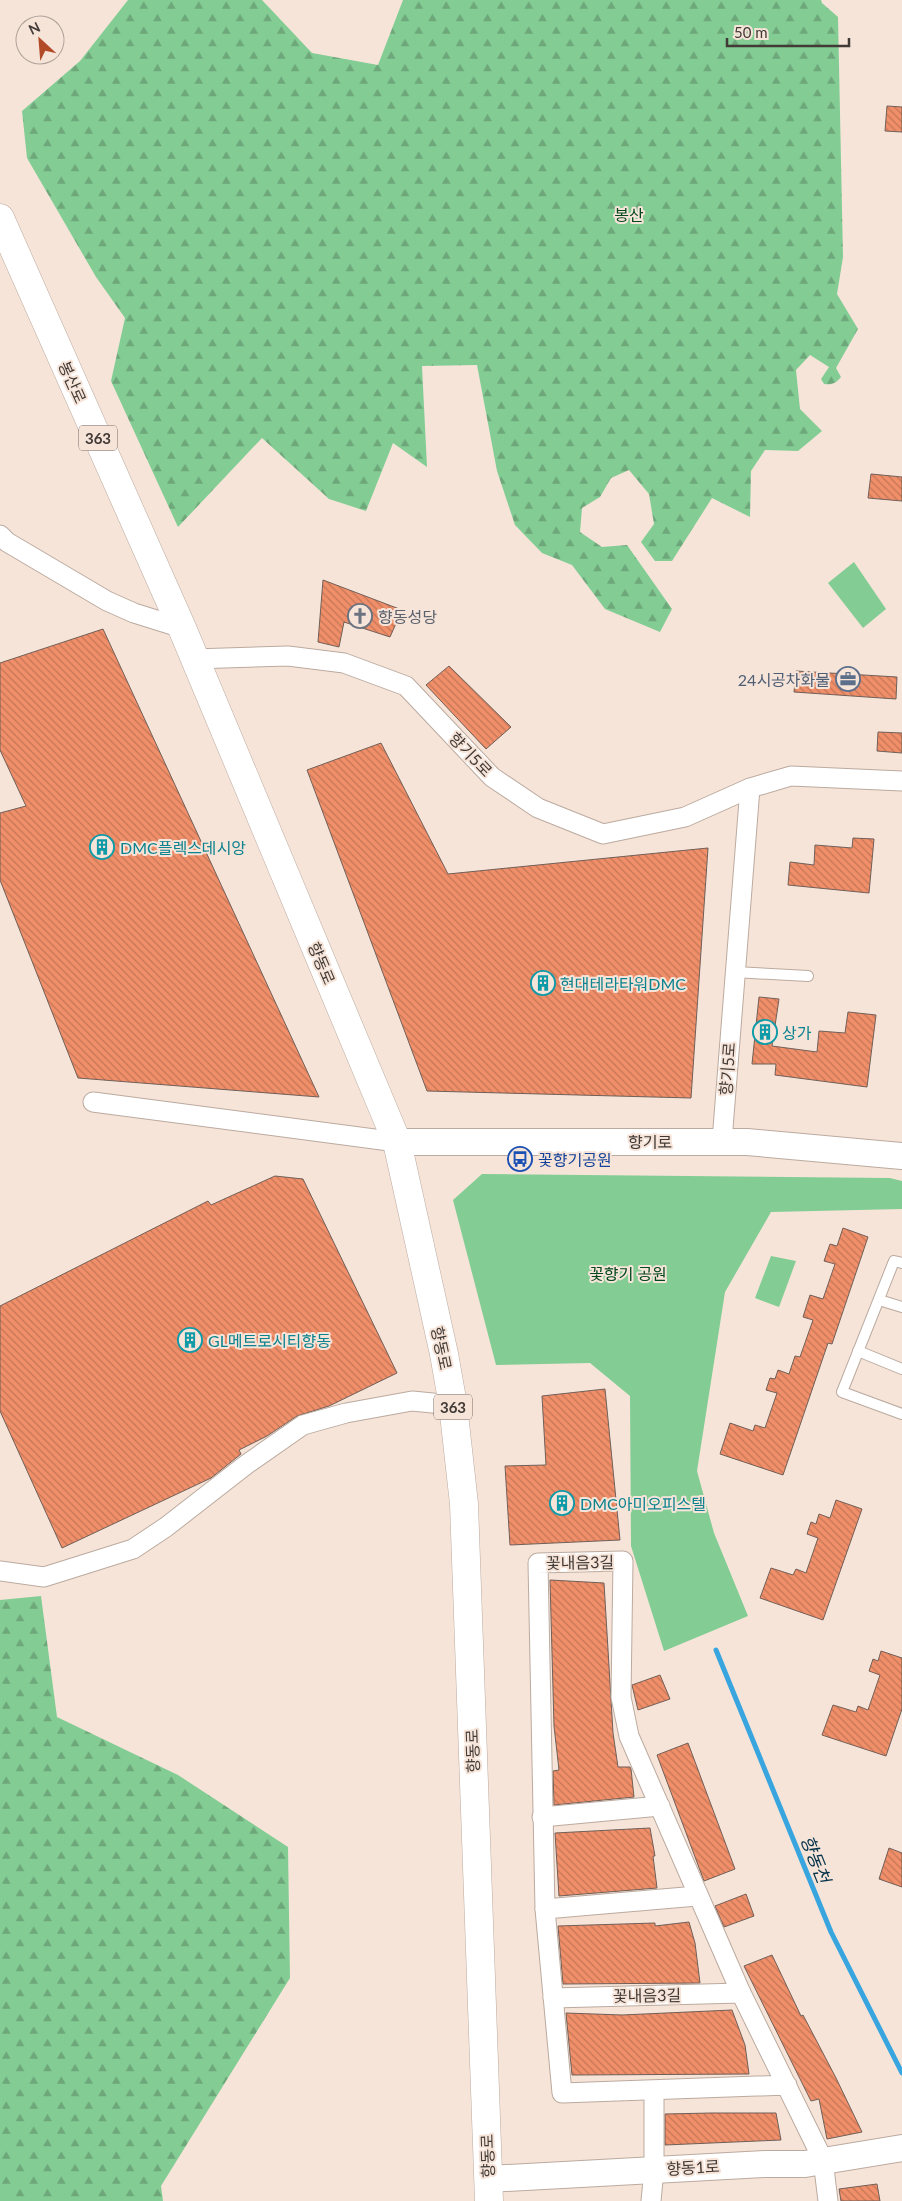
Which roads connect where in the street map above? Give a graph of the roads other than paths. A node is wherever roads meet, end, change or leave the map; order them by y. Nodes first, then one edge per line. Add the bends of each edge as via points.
1 (0, 218) edge
2 (0, 535) edge
3 (182, 628) junction
4 (193, 659) junction
5 (902, 781) edge
6 (750, 788) junction
7 (734, 972) junction
8 (808, 976) dead end
9 (93, 1102) dead end
10 (722, 1141) junction
11 (397, 1142) junction
12 (902, 1156) edge
13 (902, 1263) edge
14 (879, 1300) junction
15 (902, 1307) edge
16 (858, 1351) junction
17 (902, 1369) edge
18 (453, 1405) junction
19 (902, 1414) edge
20 (0, 1571) edge
21 (660, 1806) junction
22 (542, 1817) junction
23 (697, 1896) junction
24 (545, 1909) junction
25 (741, 1993) junction
26 (553, 1998) junction
27 (787, 2085) junction
28 (654, 2092) junction
29 (900, 2149) edge
30 (824, 2160) junction
31 (654, 2170) junction
32 (489, 2190) edge
33 (651, 2201) edge
34 (828, 2201) edge

1 - 3 main road, 봉산로 / 363
2 - 3 street via 107,602
3 - 4 main road, 봉산로 / 363
4 - 6 street, 향기5로 via 288,656 344,664 406,686 492,777 538,808 603,834 685,817
4 - 11 main road, 향동로 / 363
5 - 6 street, 향기5로 via 791,776
6 - 7 street, 향기5로
7 - 8 lane
7 - 10 street, 향기5로
9 - 11 street
10 - 11 main road, 향기로
10 - 12 main road, 향기로
11 - 18 main road, 향동로 / 363
13 - 14 lane via 894,1260
14 - 15 lane
14 - 16 lane
16 - 17 lane
16 - 19 lane via 842,1392
18 - 20 street via 412,1401 346,1412 303,1425 133,1549 44,1577
18 - 32 main road, 향동로 / 363 via 464,1504
21 - 22 street
21 - 22 street, 꽃내음3길 via 629,1736 622,1697 623,1561 538,1563
21 - 23 street, 꽃내음3길
22 - 24 street, 꽃내음3길
23 - 24 street
23 - 25 street, 꽃내음3길
24 - 26 street, 꽃내음3길
25 - 26 street, 꽃내음3길
25 - 27 street, 꽃내음3길
26 - 28 street, 꽃내음3길 via 562,2093
27 - 28 street, 꽃내음3길
27 - 30 street, 꽃내음3길
28 - 31 street
29 - 30 main road, 향동1로
30 - 31 main road, 향동1로 via 805,2164
30 - 34 street
31 - 32 main road, 향동1로
31 - 33 street

